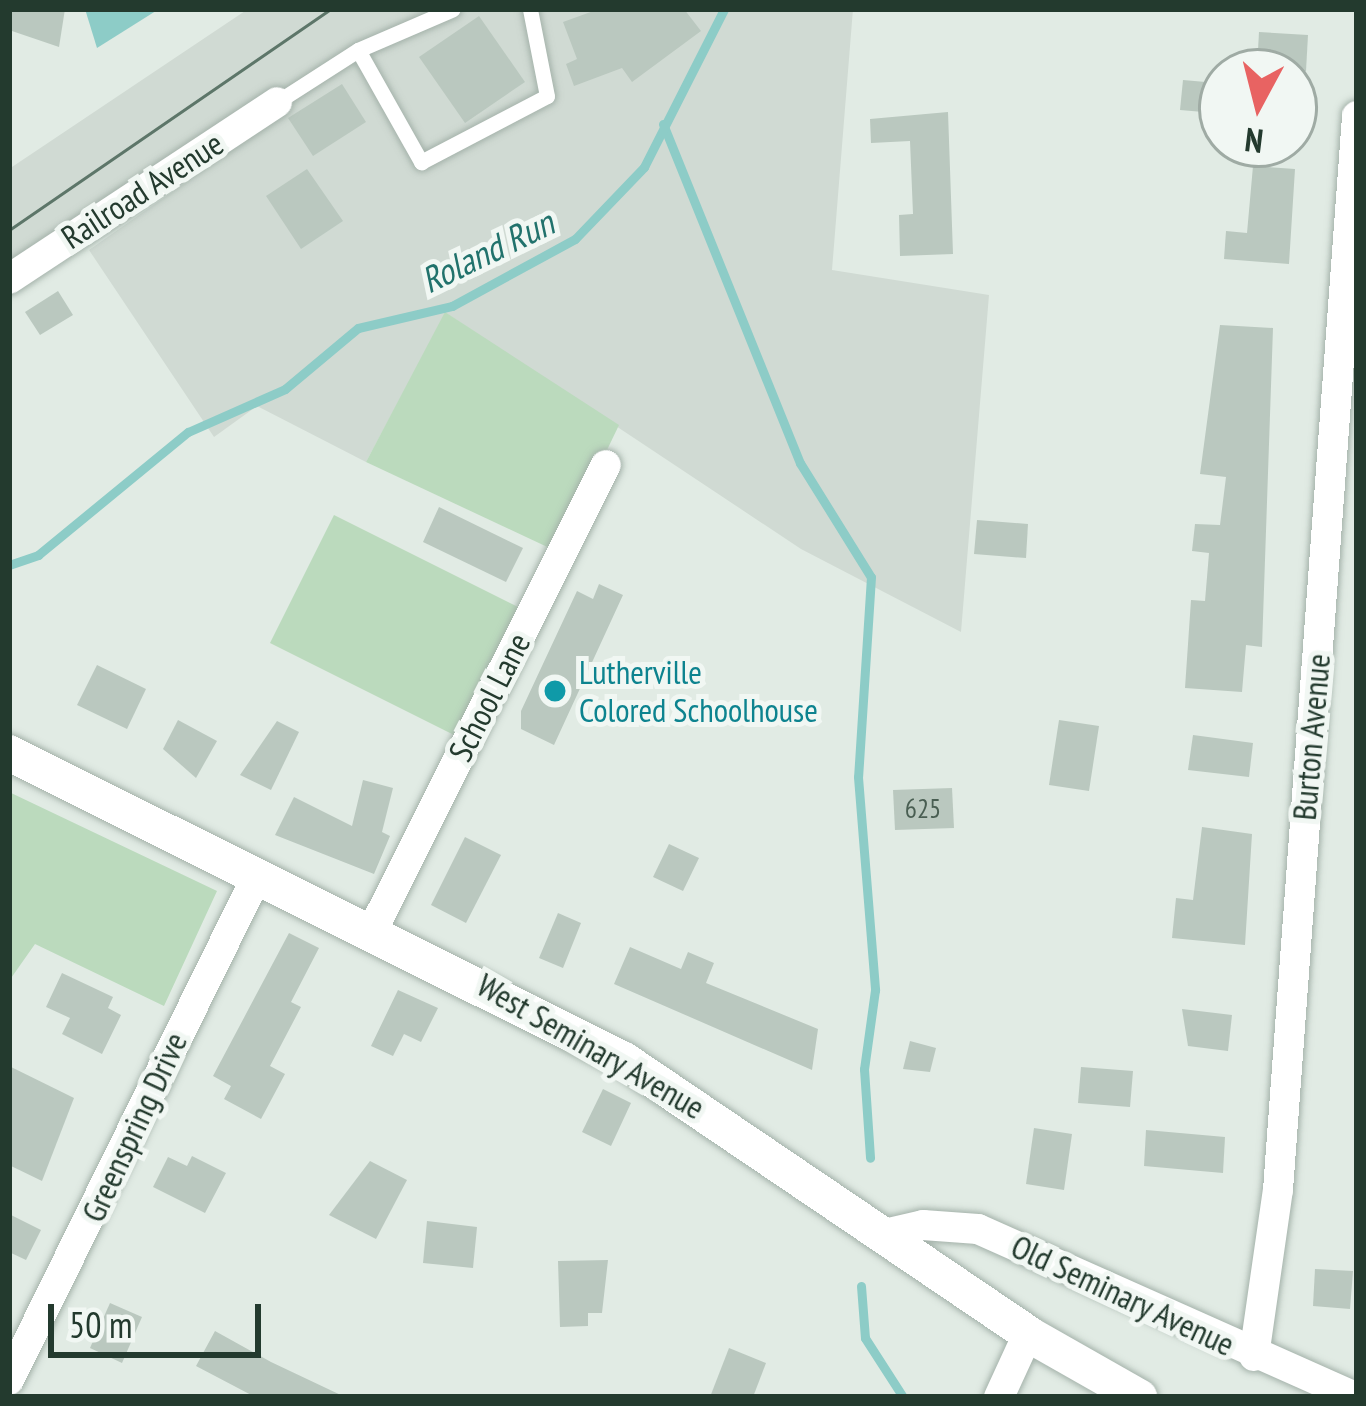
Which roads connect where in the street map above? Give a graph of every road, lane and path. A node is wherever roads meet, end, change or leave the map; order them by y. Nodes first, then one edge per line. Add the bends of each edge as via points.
1 (453, 9) edge
2 (530, 9) edge
3 (358, 50) junction
4 (277, 102) joint
5 (1357, 116) edge
6 (9, 279) edge
7 (606, 465) dead end
8 (9, 753) edge
9 (258, 874) junction
10 (373, 929) junction
11 (884, 1234) junction
12 (1028, 1334) junction
13 (1253, 1356) junction
14 (9, 1380) edge
15 (999, 1397) edge
16 (1138, 1397) edge
17 (1356, 1397) edge

1 - 3 lane
2 - 3 lane via 547,96 421,162
3 - 4 lane
4 - 6 street, Railroad Avenue
5 - 13 street, Burton Avenue via 1278,1190
7 - 10 street, School Lane
8 - 9 main road, West Seminary Avenue
9 - 10 main road, West Seminary Avenue
9 - 14 street, Greenspring Drive
10 - 11 main road, West Seminary Avenue via 624,1060
11 - 12 main road, West Seminary Avenue
11 - 13 street, Old Seminary Avenue via 923,1225 978,1229
12 - 15 street
12 - 16 main road, West Seminary Avenue
13 - 17 street, Old Seminary Avenue

